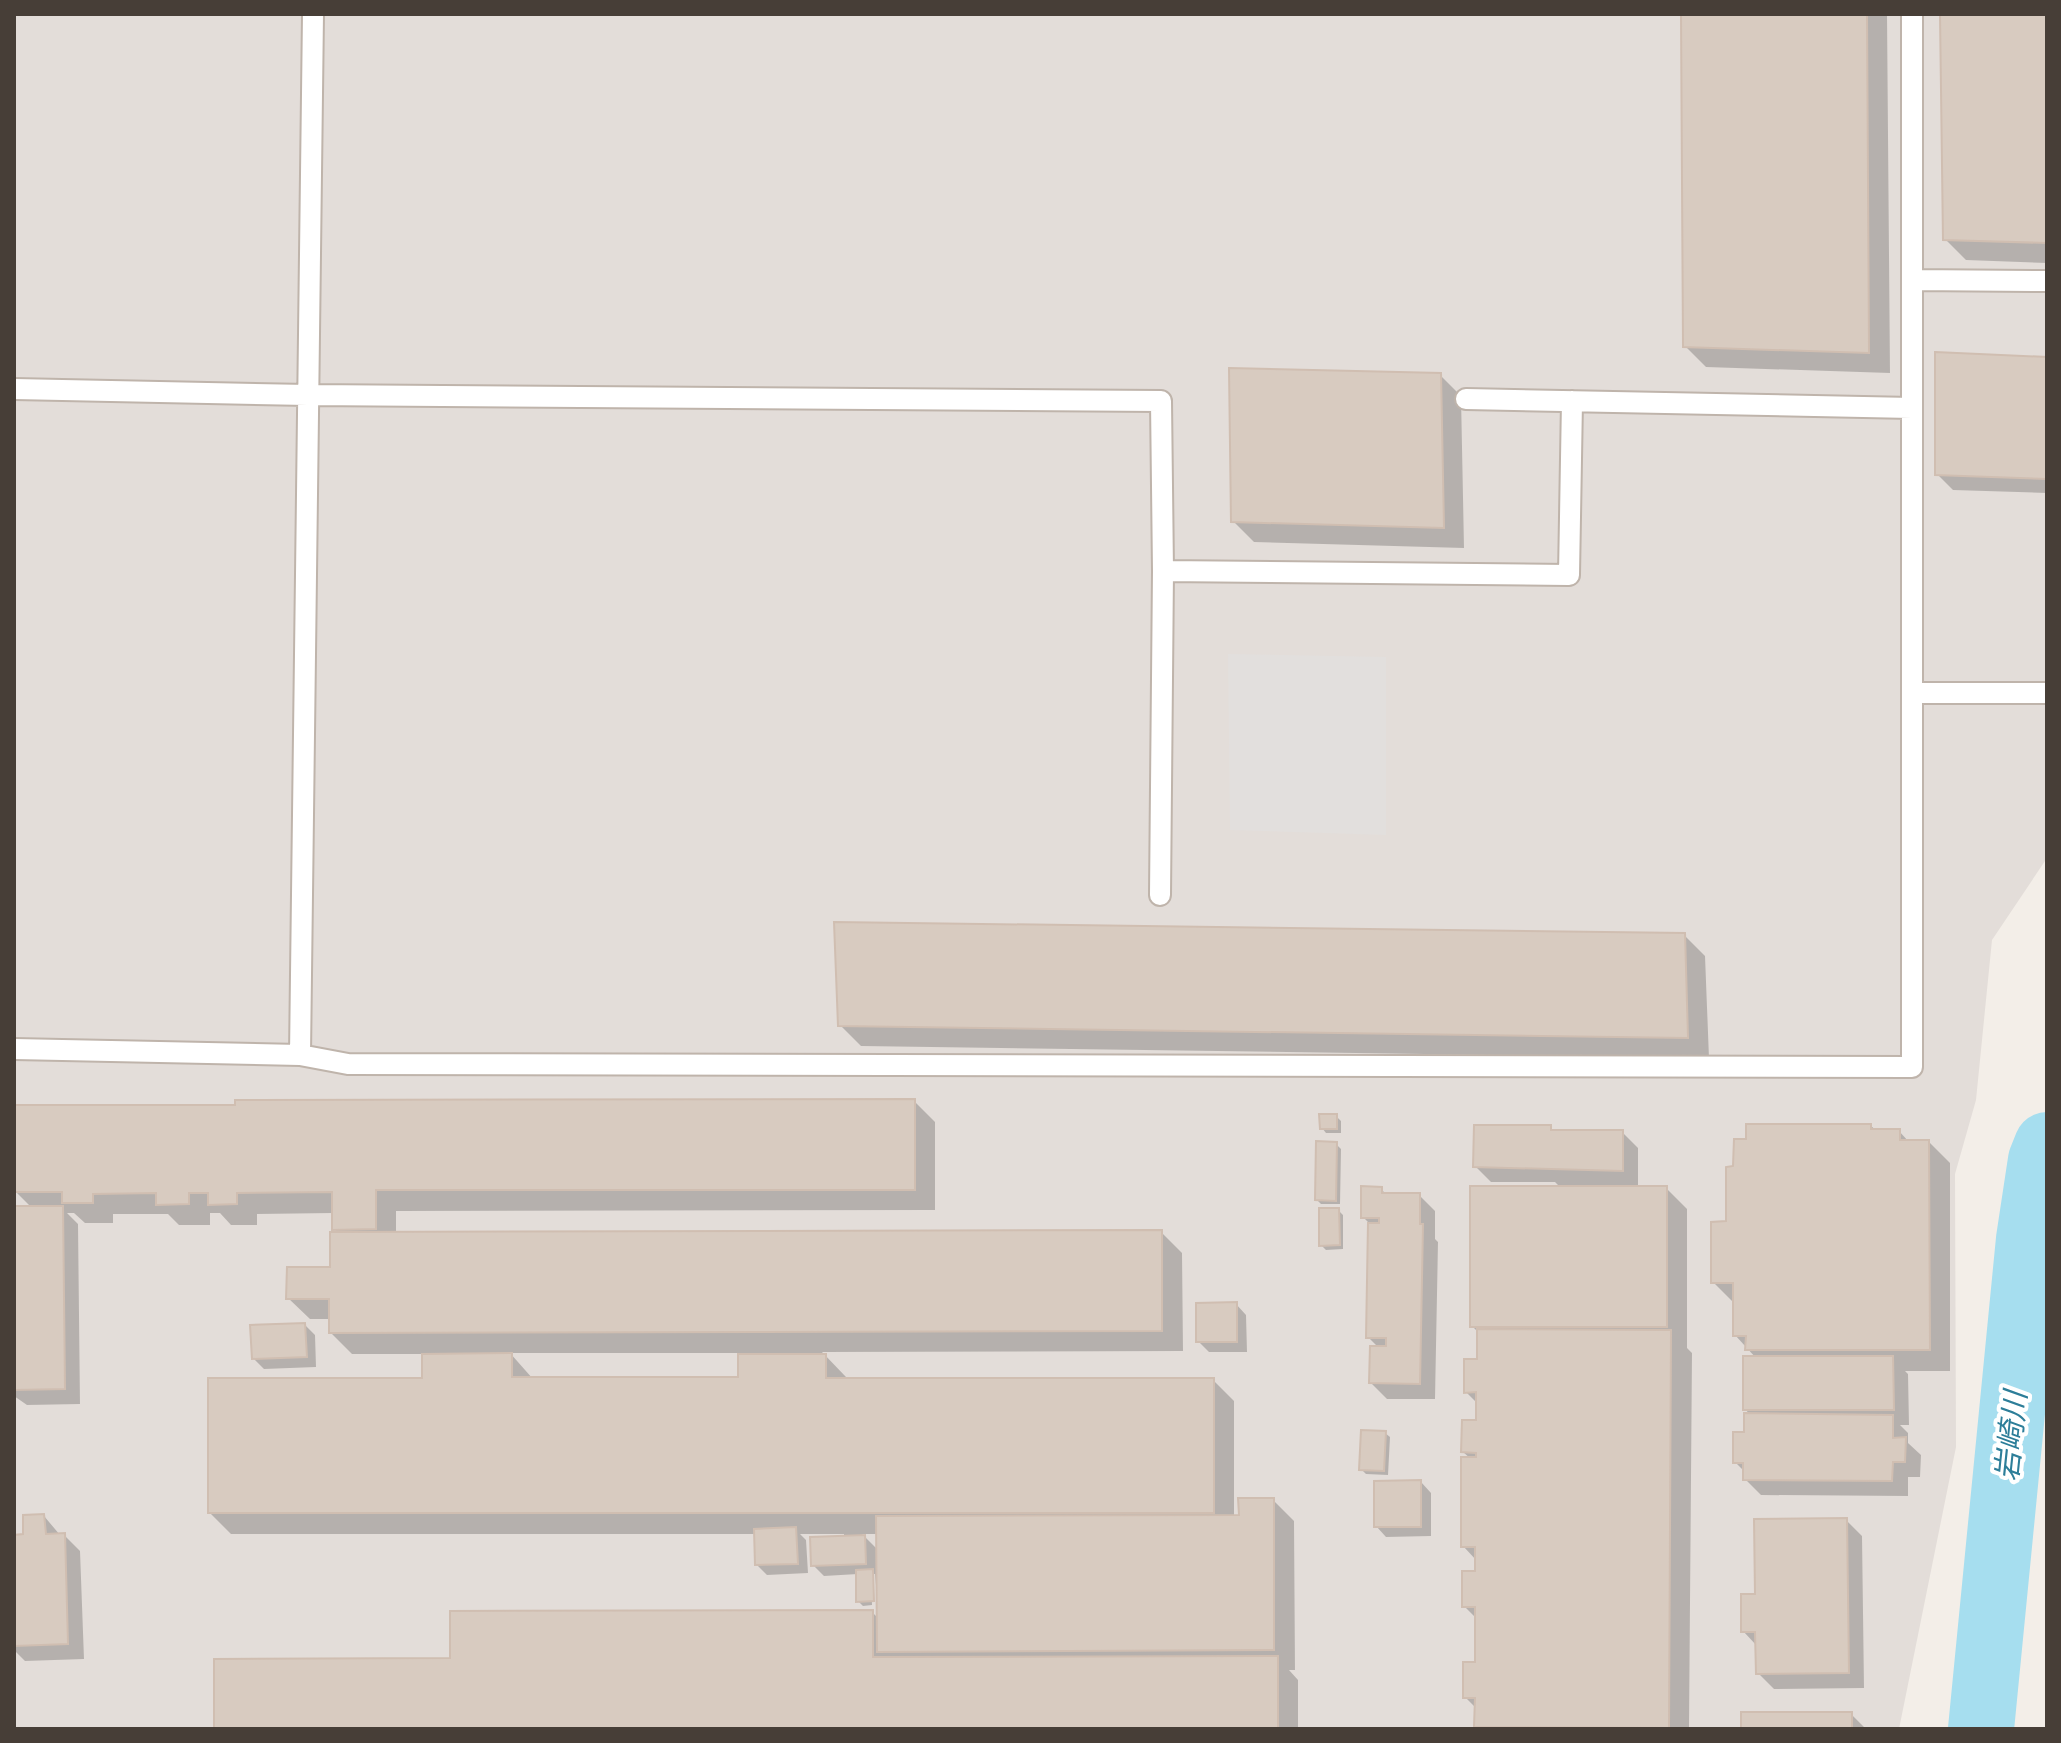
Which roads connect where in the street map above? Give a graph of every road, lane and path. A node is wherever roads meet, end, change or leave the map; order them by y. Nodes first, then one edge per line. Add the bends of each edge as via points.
1 (313, 14) edge
2 (1912, 14) edge
3 (1912, 280) junction
4 (2047, 281) edge
5 (14, 389) edge
6 (308, 395) junction
7 (1466, 399) dead end
8 (1572, 401) junction
9 (1912, 408) junction
10 (1163, 571) junction
11 (1912, 693) junction
12 (2047, 693) edge
13 (1160, 895) dead end
14 (14, 1049) edge
15 (300, 1055) junction

1 - 6 lane
2 - 3 lane
3 - 4 lane
3 - 9 lane
5 - 6 lane
6 - 10 lane via 1161,401
6 - 15 lane
7 - 8 lane
8 - 9 lane
8 - 10 lane via 1569,575
9 - 11 lane
10 - 13 lane
11 - 12 lane
11 - 15 lane via 1912,1067 348,1064
14 - 15 lane

